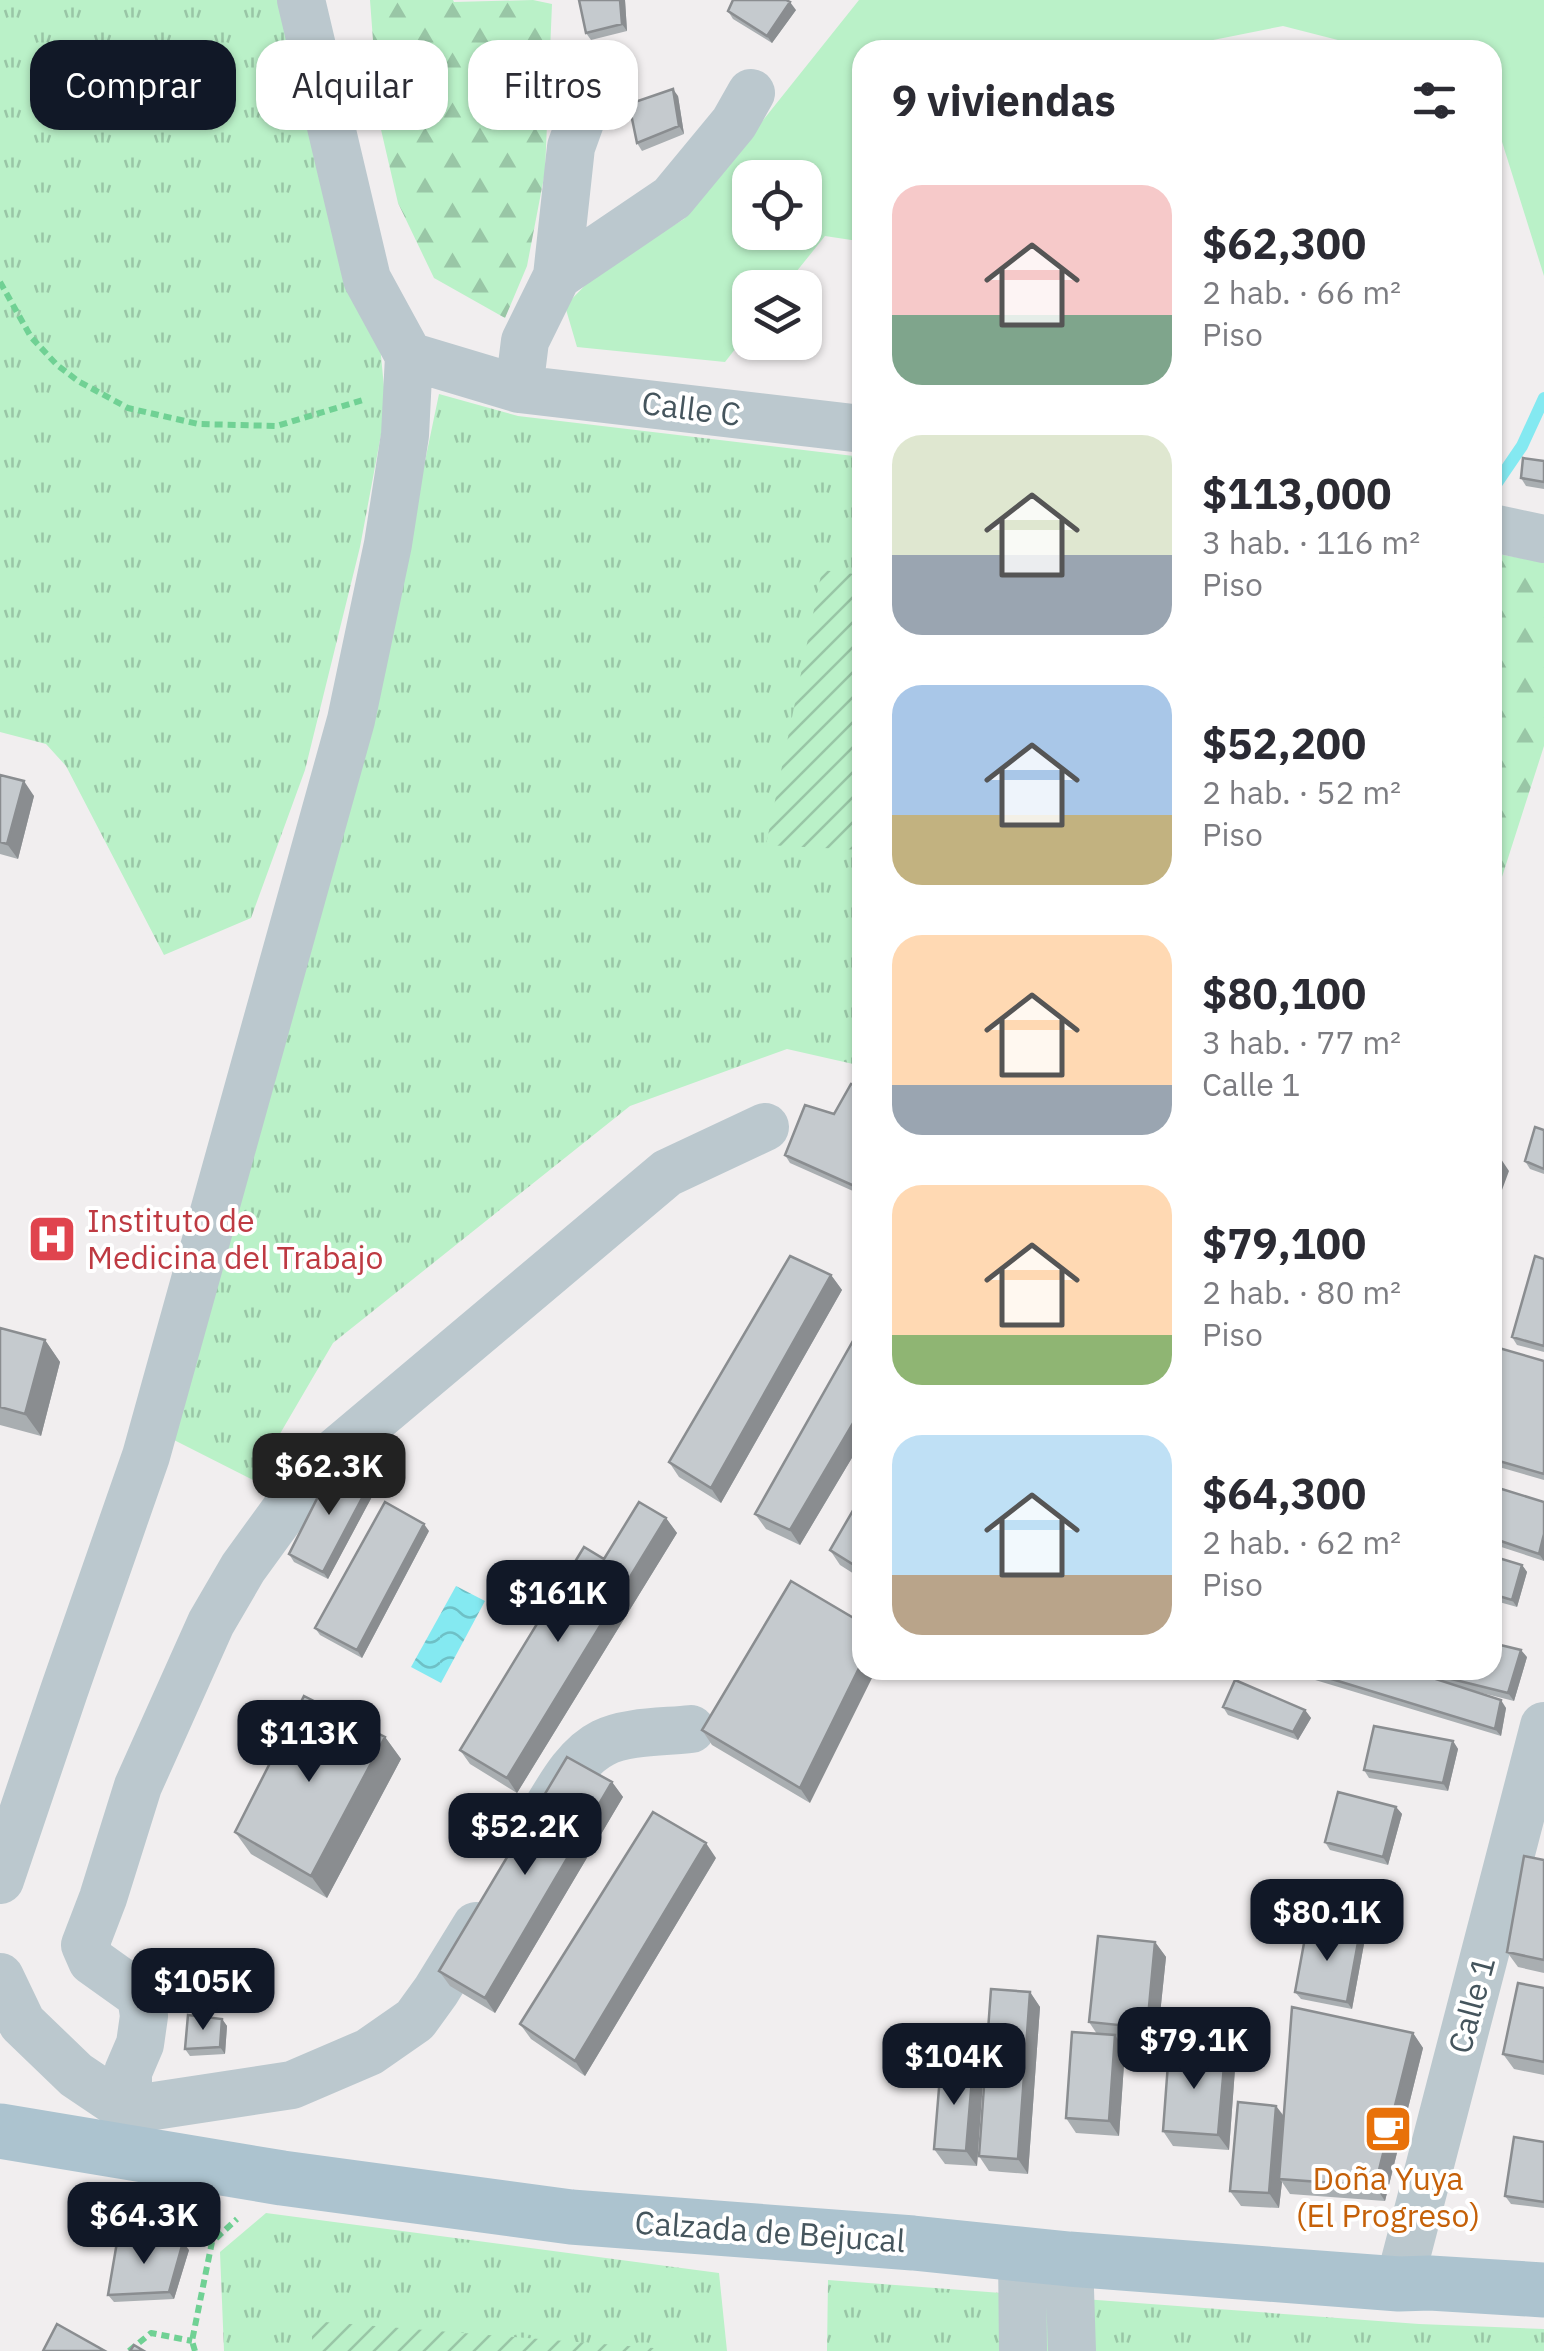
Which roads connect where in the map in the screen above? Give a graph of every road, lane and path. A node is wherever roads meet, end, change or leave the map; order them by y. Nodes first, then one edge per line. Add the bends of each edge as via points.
1 (301, 0) edge
2 (751, 93) dead end
3 (577, 130) edge
4 (557, 276) junction
5 (0, 282) edge
6 (410, 356) junction
7 (519, 389) junction
8 (852, 428) edge
9 (765, 1128) dead end
10 (1544, 1726) edge
11 (691, 1730) dead end
12 (523, 1848) edge
13 (0, 1880) edge
14 (494, 1896) edge
15 (0, 1978) edge
16 (0, 2130) edge
17 (128, 2131) junction
18 (282, 2178) junction
19 (1046, 2256) junction
20 (1399, 2284) junction
21 (1544, 2290) edge
22 (192, 2341) junction
23 (128, 2351) edge
24 (195, 2351) edge
25 (1023, 2351) edge
26 (1072, 2351) edge

1 - 6 street via 368,278
2 - 4 street via 672,198
3 - 4 street
4 - 7 street via 525,342
5 - 6 path via 31,337 78,381 128,408 198,424 277,426 371,398
6 - 7 street, Calle C
6 - 13 street via 388,544 351,720 146,1456
7 - 8 street, Calle C
9 - 17 street via 667,1173 540,1278 314,1470 242,1568 138,1786 84,1946 92,1961 142,1996 140,2044 128,2072
10 - 20 street, Calle 1
11 - 12 street via 603,1743 577,1764
14 - 17 street via 414,2020 369,2052 292,2085
15 - 17 street via 22,2023
16 - 17 main road, Calzada de Bejucal
17 - 18 main road, Calzada de Bejucal
18 - 19 main road, Calzada de Bejucal via 572,2217
18 - 22 path via 212,2242
19 - 20 main road, Calzada de Bejucal
19 - 25 street
19 - 26 street
20 - 21 main road, Calzada de Bejucal
22 - 23 path via 151,2333
22 - 24 path

